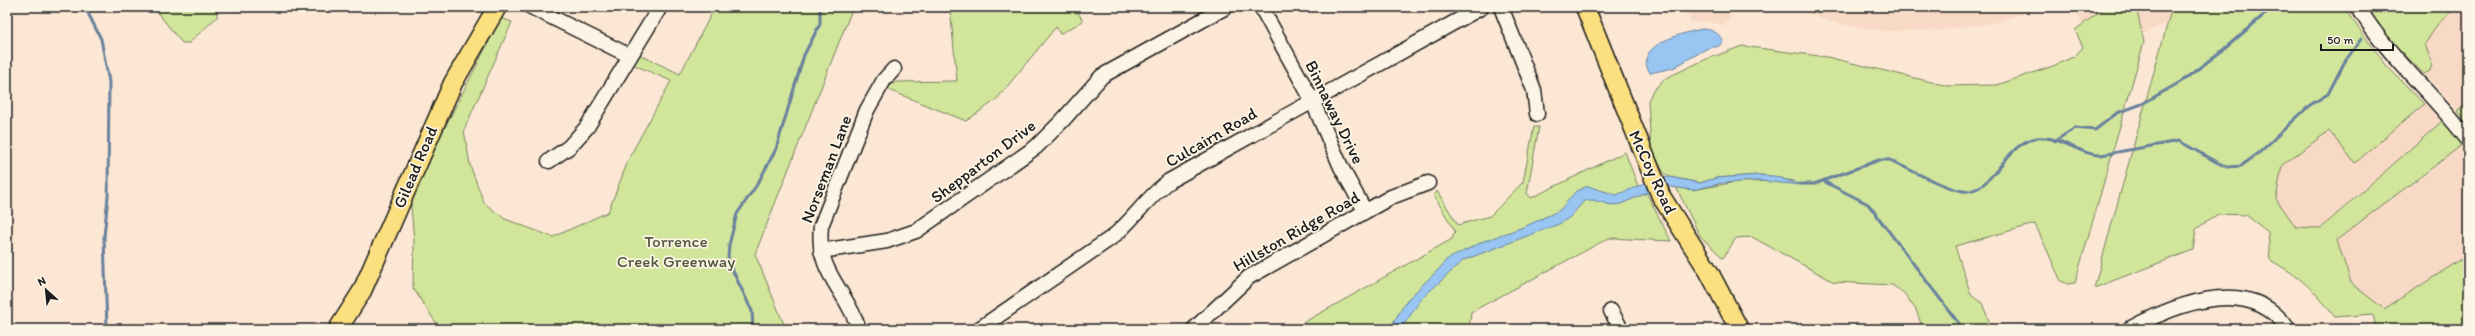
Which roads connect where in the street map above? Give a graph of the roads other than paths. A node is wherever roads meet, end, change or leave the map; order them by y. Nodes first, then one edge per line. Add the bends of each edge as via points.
1 (497, 7) edge
2 (530, 7) edge
3 (660, 7) edge
4 (1226, 7) edge
5 (1261, 7) edge
6 (1482, 7) edge
7 (1501, 7) edge
8 (1585, 7) edge
9 (2358, 7) edge
10 (630, 56) junction
11 (894, 69) dead end
12 (1312, 100) junction
13 (1537, 114) dead end
14 (2468, 140) edge
15 (549, 161) dead end
16 (1428, 183) dead end
17 (1365, 211) junction
18 (821, 251) junction
19 (1611, 310) dead end
20 (338, 329) edge
21 (859, 329) edge
22 (979, 329) edge
23 (1194, 329) edge
24 (1621, 329) edge
25 (1739, 329) edge
26 (2129, 329) edge
27 (2288, 329) edge

1 - 20 main road, Gilead Road via 453,83 362,291
2 - 10 street
3 - 10 street
4 - 18 street, Shepparton Drive via 1102,76 1062,122 1036,147 916,232 903,238
5 - 12 street, Binnaway Drive
6 - 12 street, Culcairn Road
7 - 13 street via 1534,90
8 - 25 main road, McCoy Road via 1661,196 1709,272
9 - 14 street via 2380,40 2431,94
10 - 15 street via 580,136
11 - 18 street, Norseman Lane via 884,80 868,110 828,208 821,226
12 - 17 street, Binnaway Drive via 1341,167
12 - 22 street, Culcairn Road via 1169,181 1159,188 1125,227 1111,238
16 - 17 street, Hillston Ridge Road via 1391,197
17 - 23 street, Hillston Ridge Road via 1248,277
18 - 21 street, Norseman Lane via 825,268 854,315
19 - 24 street
26 - 27 street via 2166,311 2207,299 2230,298 2249,300 2266,308 2281,318

